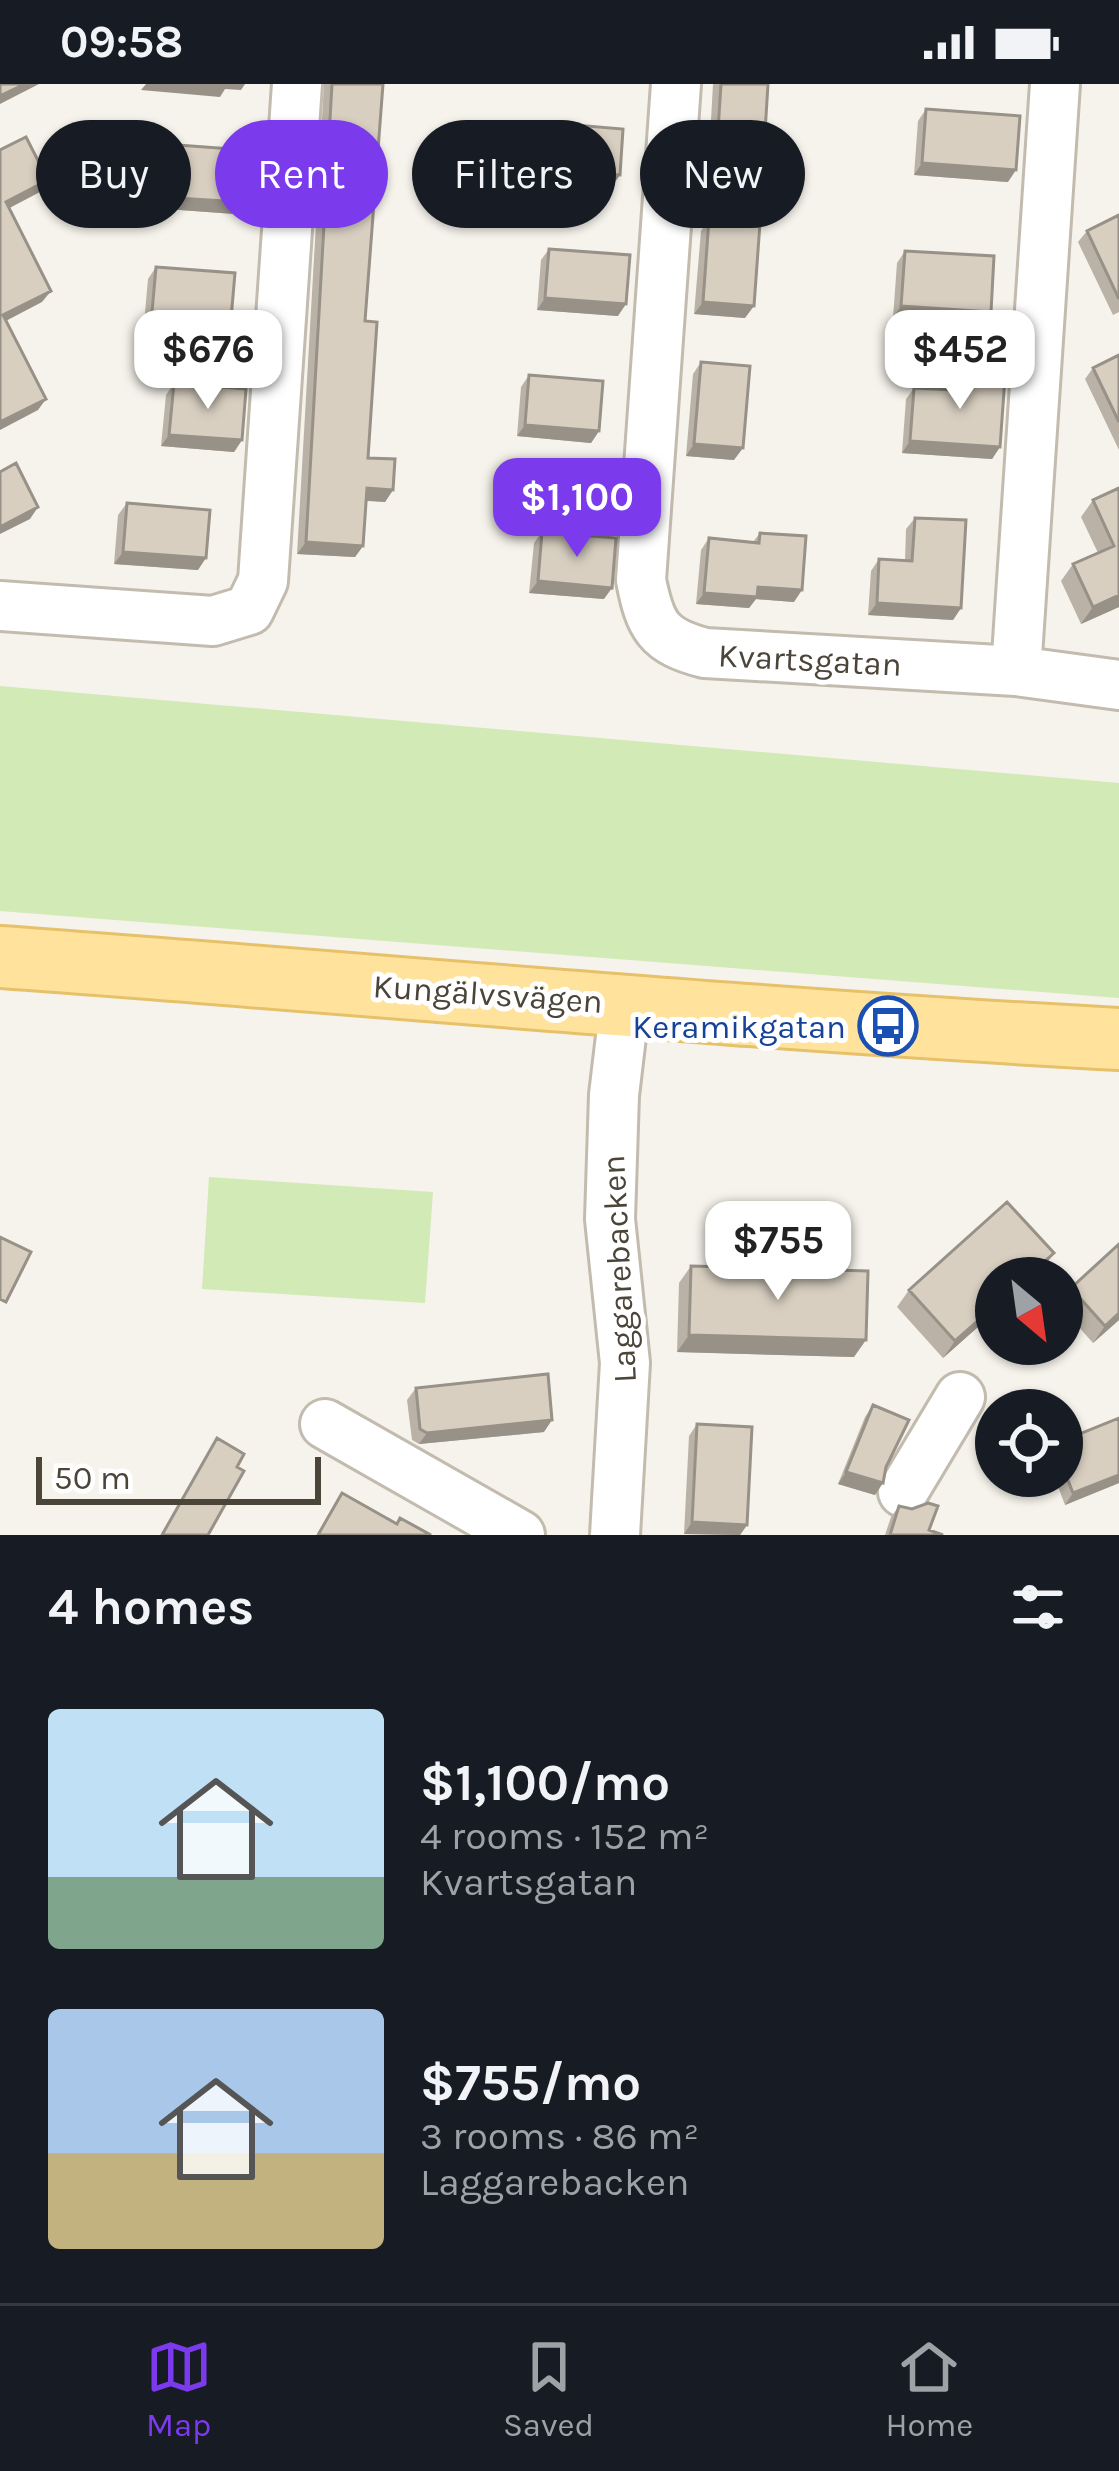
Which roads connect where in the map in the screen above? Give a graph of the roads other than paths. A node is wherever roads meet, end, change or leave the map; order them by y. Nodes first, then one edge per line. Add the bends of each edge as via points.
1 (297, 84) edge
2 (676, 84) edge
3 (1055, 84) edge
4 (0, 607) edge
5 (1016, 671) junction
6 (1119, 685) edge
7 (0, 957) edge
8 (626, 1003) junction
9 (1119, 1039) edge
10 (959, 1397) dead end
11 (325, 1424) dead end
12 (903, 1492) dead end
13 (520, 1535) edge
14 (615, 1535) edge

1 - 4 street via 263,581 249,610 213,621
2 - 5 street, Kvartsgatan via 641,580 648,614 675,646 705,653
3 - 5 street
5 - 6 street, Kvartsgatan
7 - 8 main road, Kungälvsvägen
8 - 9 main road, Kungälvsvägen
8 - 14 street, Laggarebacken via 610,1219 625,1364
10 - 12 street
11 - 13 street

